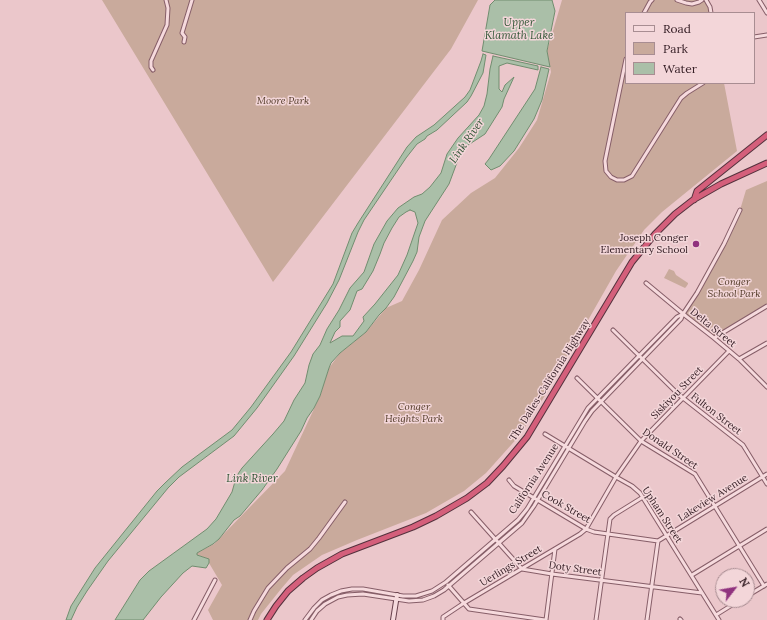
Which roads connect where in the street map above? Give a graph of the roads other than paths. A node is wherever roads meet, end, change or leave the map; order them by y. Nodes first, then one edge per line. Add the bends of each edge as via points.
1 (166, 0) edge
2 (192, 0) edge
3 (652, 0) edge
4 (677, 0) edge
5 (702, 0) edge
6 (706, 0) edge
7 (760, 0) edge
8 (645, 12) edge
9 (711, 12) edge
10 (767, 13) edge
11 (767, 35) edge
12 (755, 37) edge
13 (184, 42) dead end
14 (625, 64) edge
15 (153, 70) dead end
16 (701, 84) edge
17 (767, 135) edge
18 (767, 163) edge
19 (693, 200) junction
20 (740, 210) dead end
21 (646, 283) dead end
22 (767, 306) edge
23 (683, 314) junction
24 (613, 330) dead end
25 (714, 338) junction
26 (767, 343) edge
27 (729, 351) junction
28 (639, 356) junction
29 (642, 359) junction
30 (739, 359) junction
31 (578, 378) dead end
32 (767, 388) edge
33 (597, 398) junction
34 (683, 398) junction
35 (601, 401) junction
36 (545, 434) dead end
37 (641, 442) junction
38 (565, 446) junction
39 (569, 448) junction
40 (767, 474) edge
41 (616, 477) junction
42 (763, 477) junction
43 (509, 480) dead end
44 (767, 484) edge
45 (534, 497) junction
46 (643, 497) junction
47 (538, 500) junction
48 (345, 502) dead end
49 (715, 506) junction
50 (471, 512) dead end
51 (586, 528) junction
52 (767, 529) edge
53 (608, 533) junction
54 (667, 536) junction
55 (496, 539) junction
56 (658, 541) junction
57 (499, 543) junction
58 (739, 546) junction
59 (555, 549) junction
60 (522, 569) junction
61 (552, 574) junction
62 (692, 575) junction
63 (215, 580) dead end
64 (602, 581) junction
65 (446, 582) junction
66 (449, 585) junction
67 (765, 585) edge
68 (651, 586) junction
69 (755, 591) edge
70 (702, 593) junction
71 (396, 597) junction
72 (464, 603) junction
73 (727, 608) edge
74 (716, 615) junction
75 (443, 619) edge
76 (194, 620) edge
77 (250, 620) edge
78 (267, 620) edge
79 (305, 620) edge
80 (311, 620) edge
81 (393, 620) edge
82 (546, 620) edge
83 (596, 620) edge
84 (647, 620) edge
85 (719, 620) edge

1 - 15 street via 168,25 151,62
2 - 13 street via 182,33 185,37
3 - 8 street
4 - 5 street via 692,4
6 - 9 street
7 - 10 street
11 - 12 street
14 - 16 street via 605,161 606,171 611,178 617,180 632,176 681,98
17 - 19 highway via 697,191
18 - 19 highway, The Dalles-California Highway
19 - 78 highway, The Dalles-California Highway via 655,234 632,262 527,437 495,475 446,511 413,527 342,554 317,568 288,591
20 - 23 street, California Avenue via 724,244
21 - 23 street, Delta Street
22 - 25 street
23 - 25 street, Delta Street
23 - 28 street, California Avenue
23 - 29 street, California Avenue via 680,321
24 - 28 street, Fulton Street
25 - 27 street, Delta Street
26 - 30 street
27 - 30 street, Delta Street
27 - 34 street, Siskiyou Street
28 - 29 street, Fulton Street
28 - 33 street, California Avenue
29 - 34 street, Fulton Street
29 - 35 street, California Avenue
30 - 32 street, Delta Street
31 - 33 street, Donald Street
33 - 35 street, Donald Street
33 - 38 street, California Avenue
34 - 37 street, Siskiyou Street
34 - 42 street, Fulton Street via 743,445
35 - 37 street, Donald Street
35 - 39 street, California Avenue via 588,416
36 - 38 street, Upham Street
37 - 41 street, Siskiyou Street
37 - 49 street, Donald Street via 695,474
38 - 39 street, Upham Street
38 - 45 street, California Avenue
39 - 41 street, Upham Street
39 - 47 street, California Avenue
40 - 42 street, Lakeview Avenue
41 - 46 street, Upham Street via 632,486
41 - 51 street, Siskiyou Street
42 - 44 street, Fulton Street
42 - 49 street, Lakeview Avenue
43 - 45 street, Cook Street via 514,486
45 - 47 street, Cook Street
45 - 55 street, California Avenue via 518,520
46 - 53 street via 614,515 610,520
46 - 54 street, Upham Street
47 - 51 street, Cook Street
47 - 57 street, California Avenue via 522,523
48 - 77 street via 310,549 268,588
49 - 54 street, Lakeview Avenue
49 - 58 street, Donald Street
50 - 55 street
51 - 53 street, Cook Street via 594,532
51 - 59 street, Uerlings Street
52 - 58 street
53 - 56 street, Cook Street
53 - 64 street
54 - 56 street
54 - 62 street, Upham Street
55 - 57 street
55 - 65 street, California Avenue
56 - 68 street
57 - 60 street
57 - 66 street, California Avenue
58 - 62 street
58 - 67 street, Donald Street
59 - 60 street, Uerlings Street
59 - 61 street
60 - 61 street, Doty Street
60 - 72 street, Uerlings Street
61 - 64 street, Doty Street
61 - 82 street
62 - 70 street, Upham Street
63 - 76 street
64 - 68 street, Doty Street
64 - 83 street
65 - 66 street
65 - 71 street, California Avenue via 422,595
66 - 71 street, California Avenue via 434,596 423,600 409,601
66 - 72 street
67 - 69 street
68 - 70 street, Doty Street
68 - 84 street
70 - 74 street, Upham Street
71 - 79 street, California Avenue via 363,589 341,591 322,600
71 - 80 street, California Avenue via 362,594 342,596 325,604
71 - 81 street
72 - 75 street, Uerlings Street
72 - 82 street via 469,609
73 - 74 street
74 - 85 street, Upham Street

